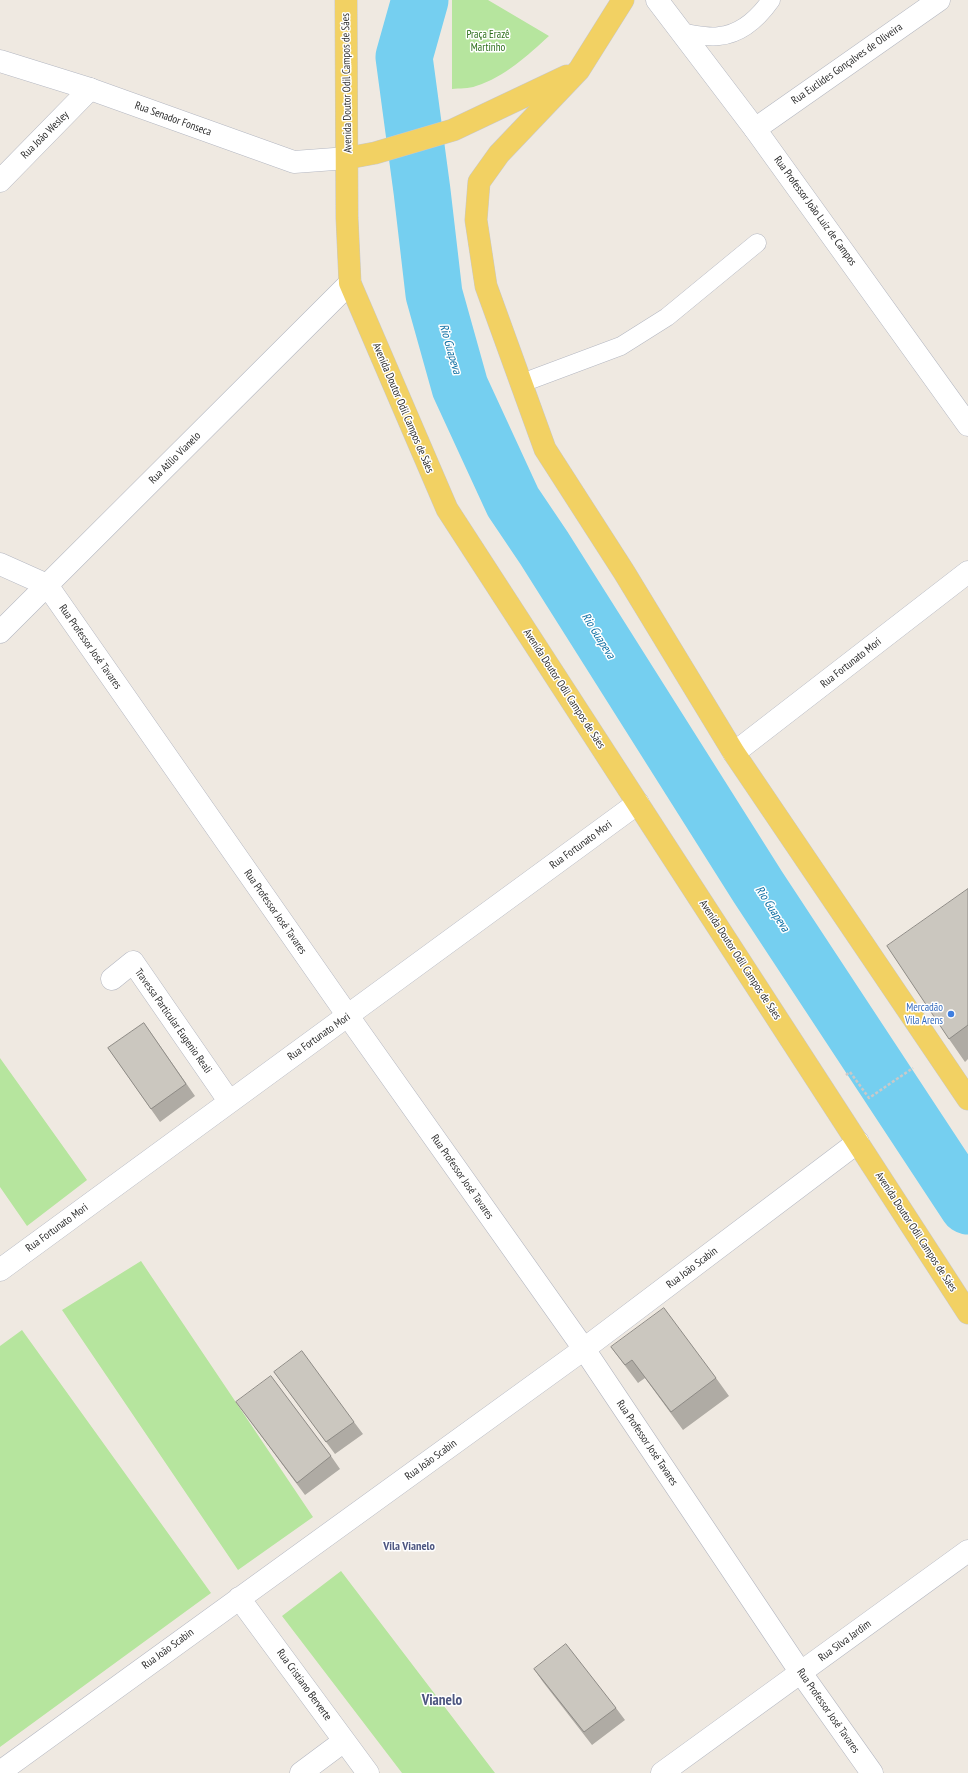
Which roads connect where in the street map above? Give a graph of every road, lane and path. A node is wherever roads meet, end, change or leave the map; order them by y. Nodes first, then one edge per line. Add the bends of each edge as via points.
1 (346, 0) edge
2 (623, 0) edge
3 (657, 0) edge
4 (771, 0) edge
5 (939, 0) edge
6 (682, 33) junction
7 (0, 61) edge
8 (579, 70) junction
9 (90, 89) junction
10 (756, 129) junction
11 (348, 158) junction
12 (0, 181) edge
13 (757, 243) dead end
14 (350, 284) junction
15 (522, 383) junction
16 (968, 426) edge
17 (0, 564) edge
18 (968, 572) edge
19 (47, 585) junction
20 (0, 632) edge
21 (734, 753) junction
22 (638, 803) junction
23 (112, 979) dead end
24 (348, 1016) junction
25 (913, 1068) dead end
26 (869, 1098) dead end
27 (968, 1099) edge
28 (229, 1101) junction
29 (858, 1142) junction
30 (0, 1270) edge
31 (968, 1313) edge
32 (584, 1349) junction
33 (968, 1550) edge
34 (239, 1598) junction
35 (801, 1673) junction
36 (344, 1741) junction
37 (0, 1772) edge
38 (301, 1773) edge
39 (368, 1773) edge
40 (662, 1773) edge
41 (872, 1773) edge

1 - 11 main road, Avenida Doutor Odil Campos de Sáes
2 - 8 main road
3 - 6 street, Rua Professor João Luiz de Campos
4 - 6 lane via 762,13 743,28 720,36
5 - 10 street, Rua Euclides Gonçalves de Oliveira
6 - 10 street, Rua Professor João Luiz de Campos
7 - 9 street, Rua Senador Fonseca
8 - 11 main road via 453,130 375,153
8 - 15 main road via 500,154 479,182 476,220 486,286
9 - 11 street, Rua Senador Fonseca via 294,162
9 - 12 street, Rua João Wesley
10 - 16 street, Rua Professor João Luiz de Campos
11 - 14 main road, Avenida Doutor Odil Campos de Sáes
13 - 15 lane via 667,317 621,346
14 - 19 street, Rua Atílio Vianelo
14 - 22 main road, Avenida Doutor Odil Campos de Sáes via 447,509
15 - 21 main road via 545,449 624,572
17 - 19 street
18 - 21 street, Rua Fortunato Mori
19 - 20 street, Rua Atílio Vianelo
19 - 24 street, Rua Professor José Tavares
21 - 27 main road
22 - 24 street, Rua Fortunato Mori
22 - 29 main road, Avenida Doutor Odil Campos de Sáes
23 - 28 street, Travessa Particular Eugenio Reali via 133,962
24 - 28 street, Rua Fortunato Mori
24 - 32 street, Rua Professor José Tavares
25 - 26 path
28 - 30 street, Rua Fortunato Mori
29 - 31 main road, Avenida Doutor Odil Campos de Sáes
29 - 32 street, Rua João Scabin
32 - 34 street, Rua João Scabin
32 - 35 street, Rua Professor José Tavares
33 - 35 street, Rua Silva Jardim
34 - 36 street, Rua Cristiano Berverte
34 - 37 street, Rua João Scabin
35 - 40 street, Rua Silva Jardim
35 - 41 street, Rua Professor José Tavares
36 - 38 street
36 - 39 street, Rua Cristiano Berverte

